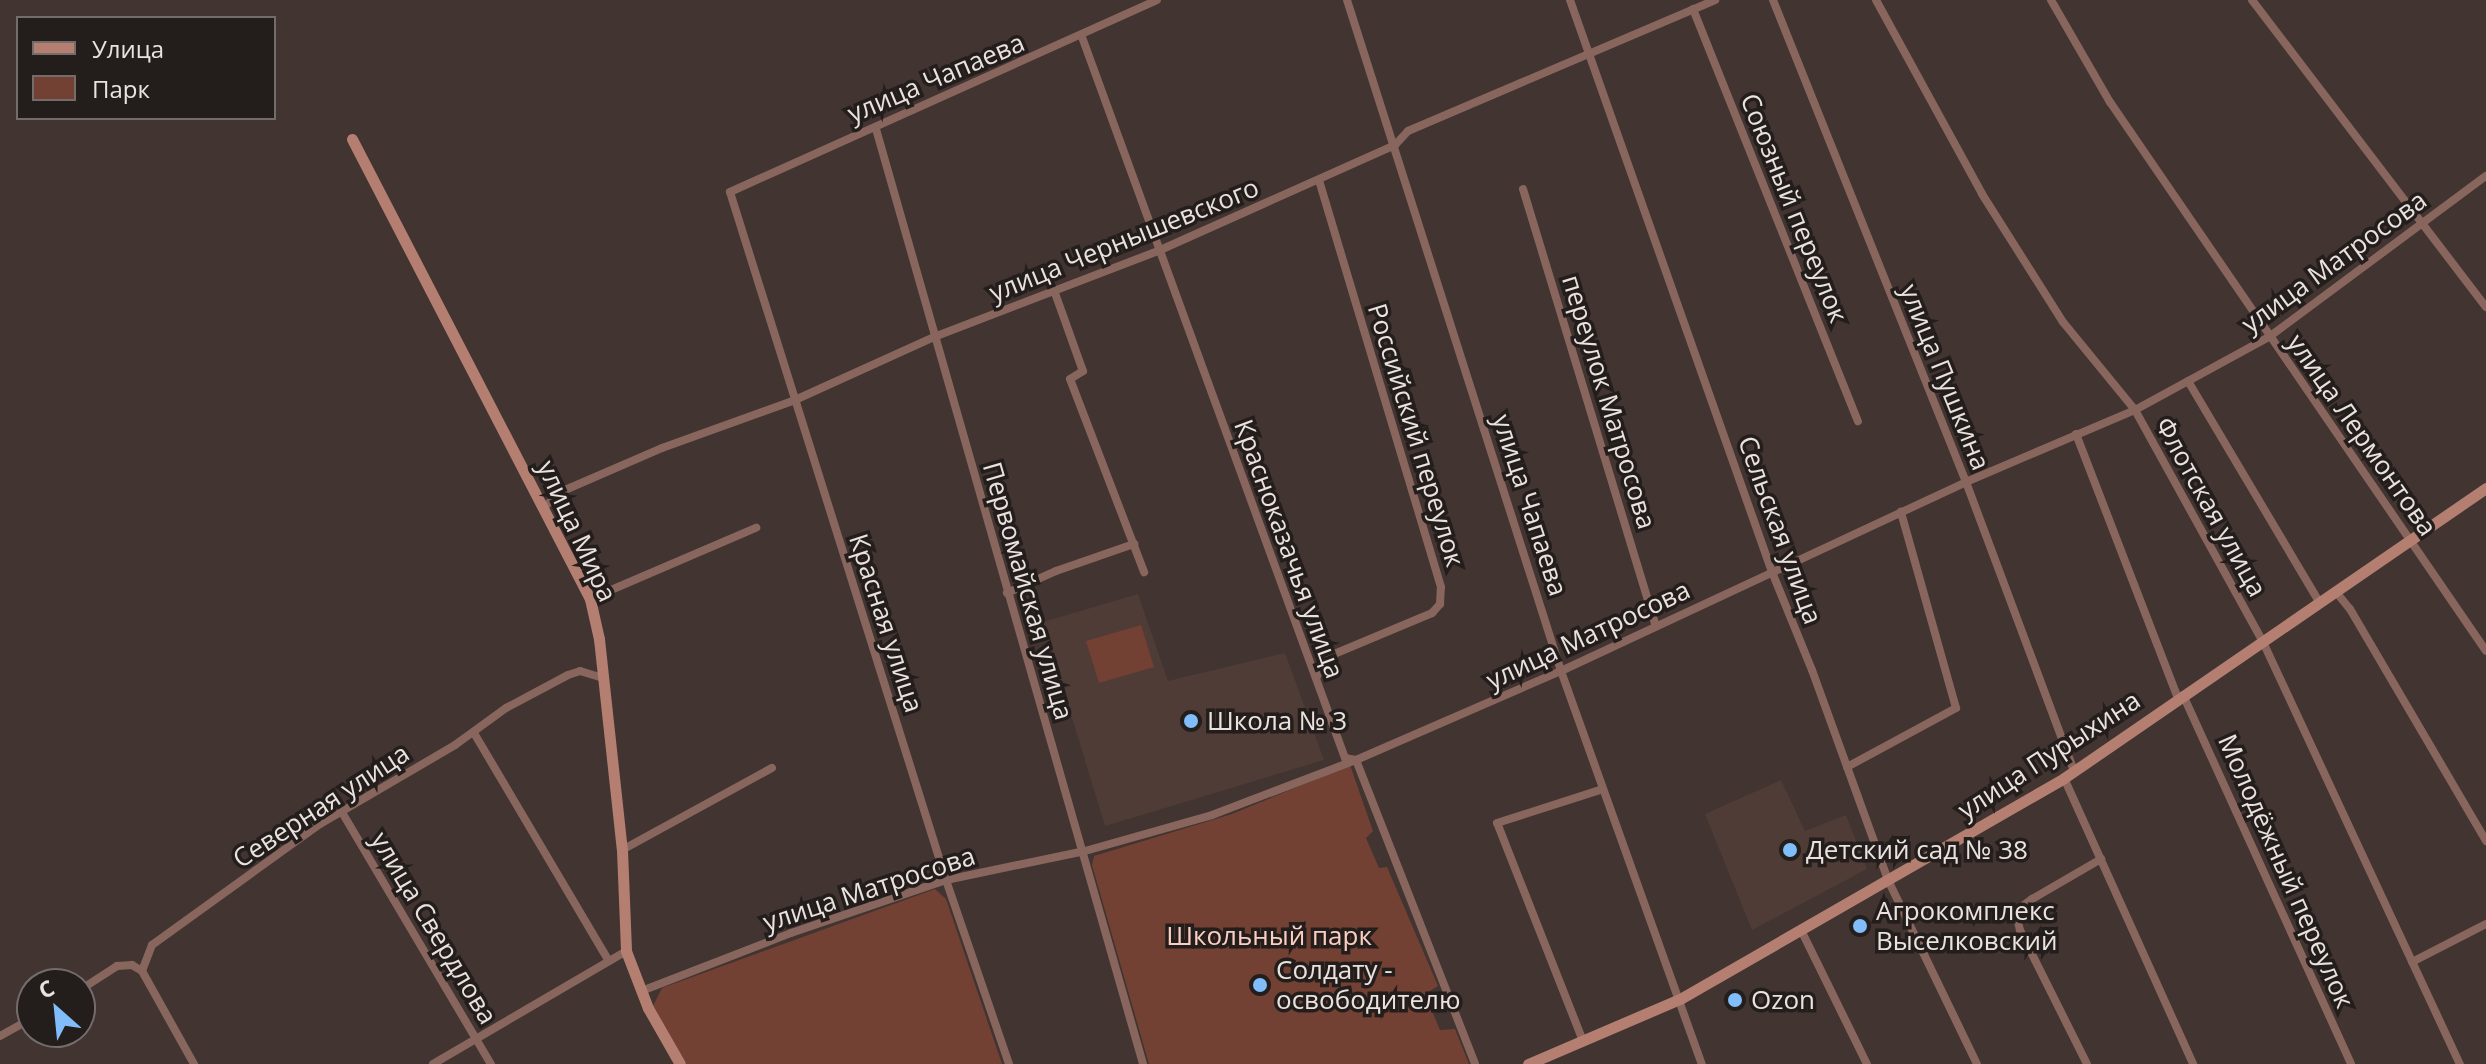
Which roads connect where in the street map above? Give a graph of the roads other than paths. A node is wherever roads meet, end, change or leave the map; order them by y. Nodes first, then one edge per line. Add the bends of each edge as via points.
1 (1157, 0) edge
2 (1347, 0) edge
3 (1570, 0) edge
4 (1715, 0) edge
5 (1773, 0) edge
6 (1876, 0) edge
7 (2051, 0) edge
8 (2252, 0) edge
9 (1693, 9) junction
10 (1082, 37) junction
11 (1589, 53) junction
12 (876, 129) junction
13 (352, 139) dead end
14 (1395, 145) junction
15 (2486, 176) edge
16 (1319, 180) junction
17 (1523, 189) dead end
18 (730, 192) joint
19 (2421, 223) junction
20 (1158, 251) junction
21 (1055, 293) junction
22 (2486, 307) edge
23 (934, 337) junction
24 (2269, 337) junction
25 (2188, 381) junction
26 (795, 400) junction
27 (2135, 410) junction
28 (1858, 421) dead end
29 (2076, 434) junction
30 (1966, 482) junction
31 (2486, 488) edge
32 (545, 506) junction
33 (1901, 512) junction
34 (756, 528) dead end
35 (2412, 540) junction
36 (1134, 544) junction
37 (1144, 572) dead end
38 (1772, 572) junction
39 (2336, 592) junction
40 (1007, 593) junction
41 (590, 599) junction
42 (2320, 603) junction
43 (1656, 626) junction
44 (2263, 642) junction
45 (2486, 651) edge
46 (1561, 671) junction
47 (603, 678) junction
48 (1316, 678) junction
49 (2181, 697) junction
50 (474, 733) junction
51 (1356, 760) junction
52 (1847, 767) junction
53 (772, 768) dead end
54 (2069, 774) junction
55 (1603, 789) junction
56 (343, 814) junction
57 (2486, 841) edge
58 (622, 850) junction
59 (1085, 851) junction
60 (2101, 859) junction
61 (946, 880) junction
62 (1888, 880) junction
63 (2486, 924) edge
64 (1801, 930) junction
65 (626, 951) junction
66 (609, 961) junction
67 (2412, 962) junction
68 (142, 971) junction
69 (96, 980) edge
70 (644, 990) junction
71 (1680, 999) junction
72 (476, 1038) junction
73 (1583, 1041) junction
74 (194, 1064) edge
75 (433, 1064) edge
76 (491, 1064) edge
77 (680, 1064) edge
78 (1009, 1064) edge
79 (1143, 1064) edge
80 (1475, 1064) edge
81 (1528, 1064) edge
82 (1702, 1064) edge
83 (1867, 1064) edge
84 (1977, 1064) edge
85 (2087, 1064) edge
86 (2193, 1064) edge
87 (2351, 1064) edge
88 (2460, 1064) edge

1 - 10 street, улица Чапаева
2 - 14 street, улица Чапаева
3 - 11 street, Сельская улица
4 - 9 street, улица Чернышевского
5 - 30 street, улица Пушкина
6 - 27 street, Флотская улица via 1982,194 2063,322
7 - 24 street, улица Лермонтова via 2110,102
8 - 19 street
9 - 11 street, улица Чернышевского
9 - 28 street, Союзный переулок
10 - 12 street, улица Чапаева
10 - 20 street, Красноказачья улица
11 - 14 street, улица Чернышевского via 1408,131
11 - 38 street, Сельская улица
12 - 18 street, улица Чапаева via 831,144
12 - 23 street, Первомайская улица
13 - 32 street, улица Мира
14 - 16 street, улица Чернышевского
14 - 46 street, улица Чапаева
15 - 19 street, улица Матросова
16 - 20 street, улица Чернышевского
16 - 48 street, Российский переулок via 1441,587 1440,604 1432,613 1327,657
17 - 43 street, переулок Матросова
18 - 26 street, Красная улица
19 - 22 street
19 - 24 street, улица Матросова
20 - 21 street, улица Чернышевского
20 - 48 street, Красноказачья улица
21 - 23 street, улица Чернышевского
21 - 36 street via 1083,371 1070,379
23 - 26 street, улица Чернышевского
23 - 40 street, Первомайская улица
24 - 25 street, улица Матросова
24 - 35 street, улица Лермонтова
25 - 27 street, улица Матросова
25 - 42 street
26 - 32 street, улица Чернышевского via 662,448 565,490
26 - 61 street, Красная улица
27 - 29 street, улица Матросова
27 - 44 street, Флотская улица
29 - 30 street, улица Матросова
29 - 49 street, Молодёжный переулок
30 - 33 street, улица Матросова
30 - 54 street, улица Пушкина
31 - 35 street, улица Пурыхина
32 - 41 street, улица Мира
33 - 38 street, улица Матросова
33 - 52 street via 1956,708
34 - 41 street
35 - 39 street, улица Пурыхина
35 - 45 street, улица Лермонтова
36 - 37 street
36 - 40 street
38 - 43 street, улица Матросова
38 - 52 street, Сельская улица
39 - 42 street, улица Пурыхина
39 - 57 street
40 - 59 street, Первомайская улица
41 - 47 street, улица Мира
42 - 44 street, улица Пурыхина
43 - 46 street, улица Матросова
44 - 49 street, улица Пурыхина
44 - 67 street, Флотская улица
46 - 51 street, улица Матросова
46 - 55 street, улица Чапаева
47 - 50 street, Северная улица via 580,671 568,675 506,708
47 - 58 street, улица Мира
48 - 51 street, Красноказачья улица via 1345,758
49 - 54 street, улица Пурыхина
49 - 87 street, Молодёжный переулок
50 - 56 street, Северная улица
50 - 66 street
51 - 59 street, улица Матросова via 1212,815
51 - 80 street, Красноказачья улица
52 - 62 street, Сельская улица
53 - 58 street
54 - 60 street, улица Пушкина
54 - 62 street, улица Пурыхина
55 - 71 street, улица Чапаева
55 - 73 street via 1497,823
56 - 68 street, Северная улица via 320,824 152,945
56 - 72 street, улица Свердлова
58 - 65 street, улица Мира
59 - 61 street, улица Матросова
59 - 79 street, Первомайская улица
60 - 85 street via 2032,899 2017,918
60 - 86 street, улица Пушкина
61 - 70 street, улица Матросова
61 - 78 street, Красная улица
62 - 64 street, улица Пурыхина
62 - 84 street, Сельская улица
63 - 67 street
64 - 71 street, улица Пурыхина
64 - 83 street
65 - 66 street
65 - 70 street, улица Мира
66 - 72 street
67 - 88 street, Флотская улица
68 - 69 street via 117,966
68 - 74 street
70 - 77 street, улица Мира via 648,1008
71 - 73 street, улица Пурыхина
71 - 82 street, улица Чапаева
72 - 75 street
72 - 76 street, улица Свердлова
73 - 81 street, улица Пурыхина

